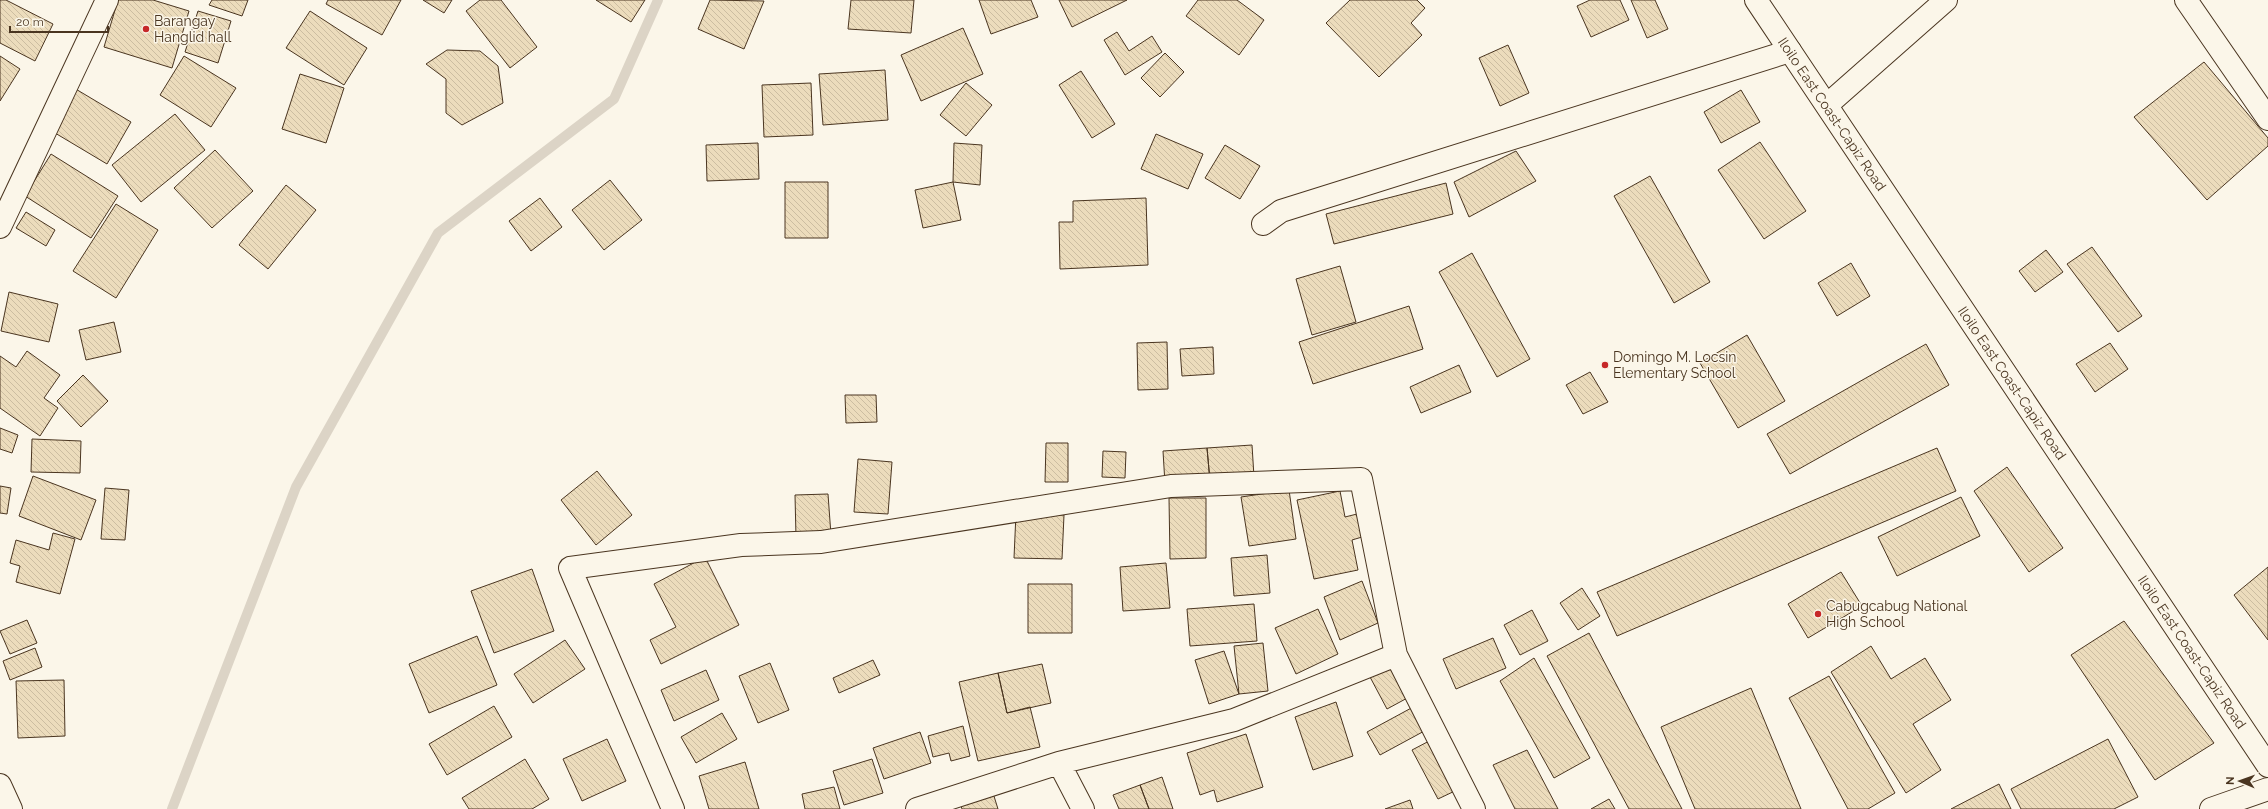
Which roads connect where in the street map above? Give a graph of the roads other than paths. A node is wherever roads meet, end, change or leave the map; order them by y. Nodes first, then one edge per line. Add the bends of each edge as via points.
1 (107, 0) edge
2 (1756, 0) edge
3 (1946, 0) edge
4 (2186, 0) edge
5 (1790, 51) junction
6 (1827, 105) junction
7 (2268, 119) edge
8 (1263, 224) dead end
9 (0, 227) edge
10 (1396, 655) junction
11 (1059, 763) junction
12 (2268, 766) edge
13 (0, 785) edge
14 (2268, 789) edge
15 (11, 809) edge
16 (674, 809) edge
17 (917, 809) edge
18 (1083, 809) edge
19 (1474, 809) edge
20 (2211, 809) edge

1 - 9 street
2 - 5 street, Iloilo East Coast-Capiz Road
3 - 6 street
4 - 7 street
5 - 6 street, Iloilo East Coast-Capiz Road
5 - 8 street via 1281,211
6 - 12 street, Iloilo East Coast-Capiz Road
10 - 11 street via 1234,720
10 - 16 street via 1361,479 1171,486 821,542 741,545 570,568
10 - 19 street
11 - 17 street
11 - 18 street
13 - 15 street
14 - 20 street

